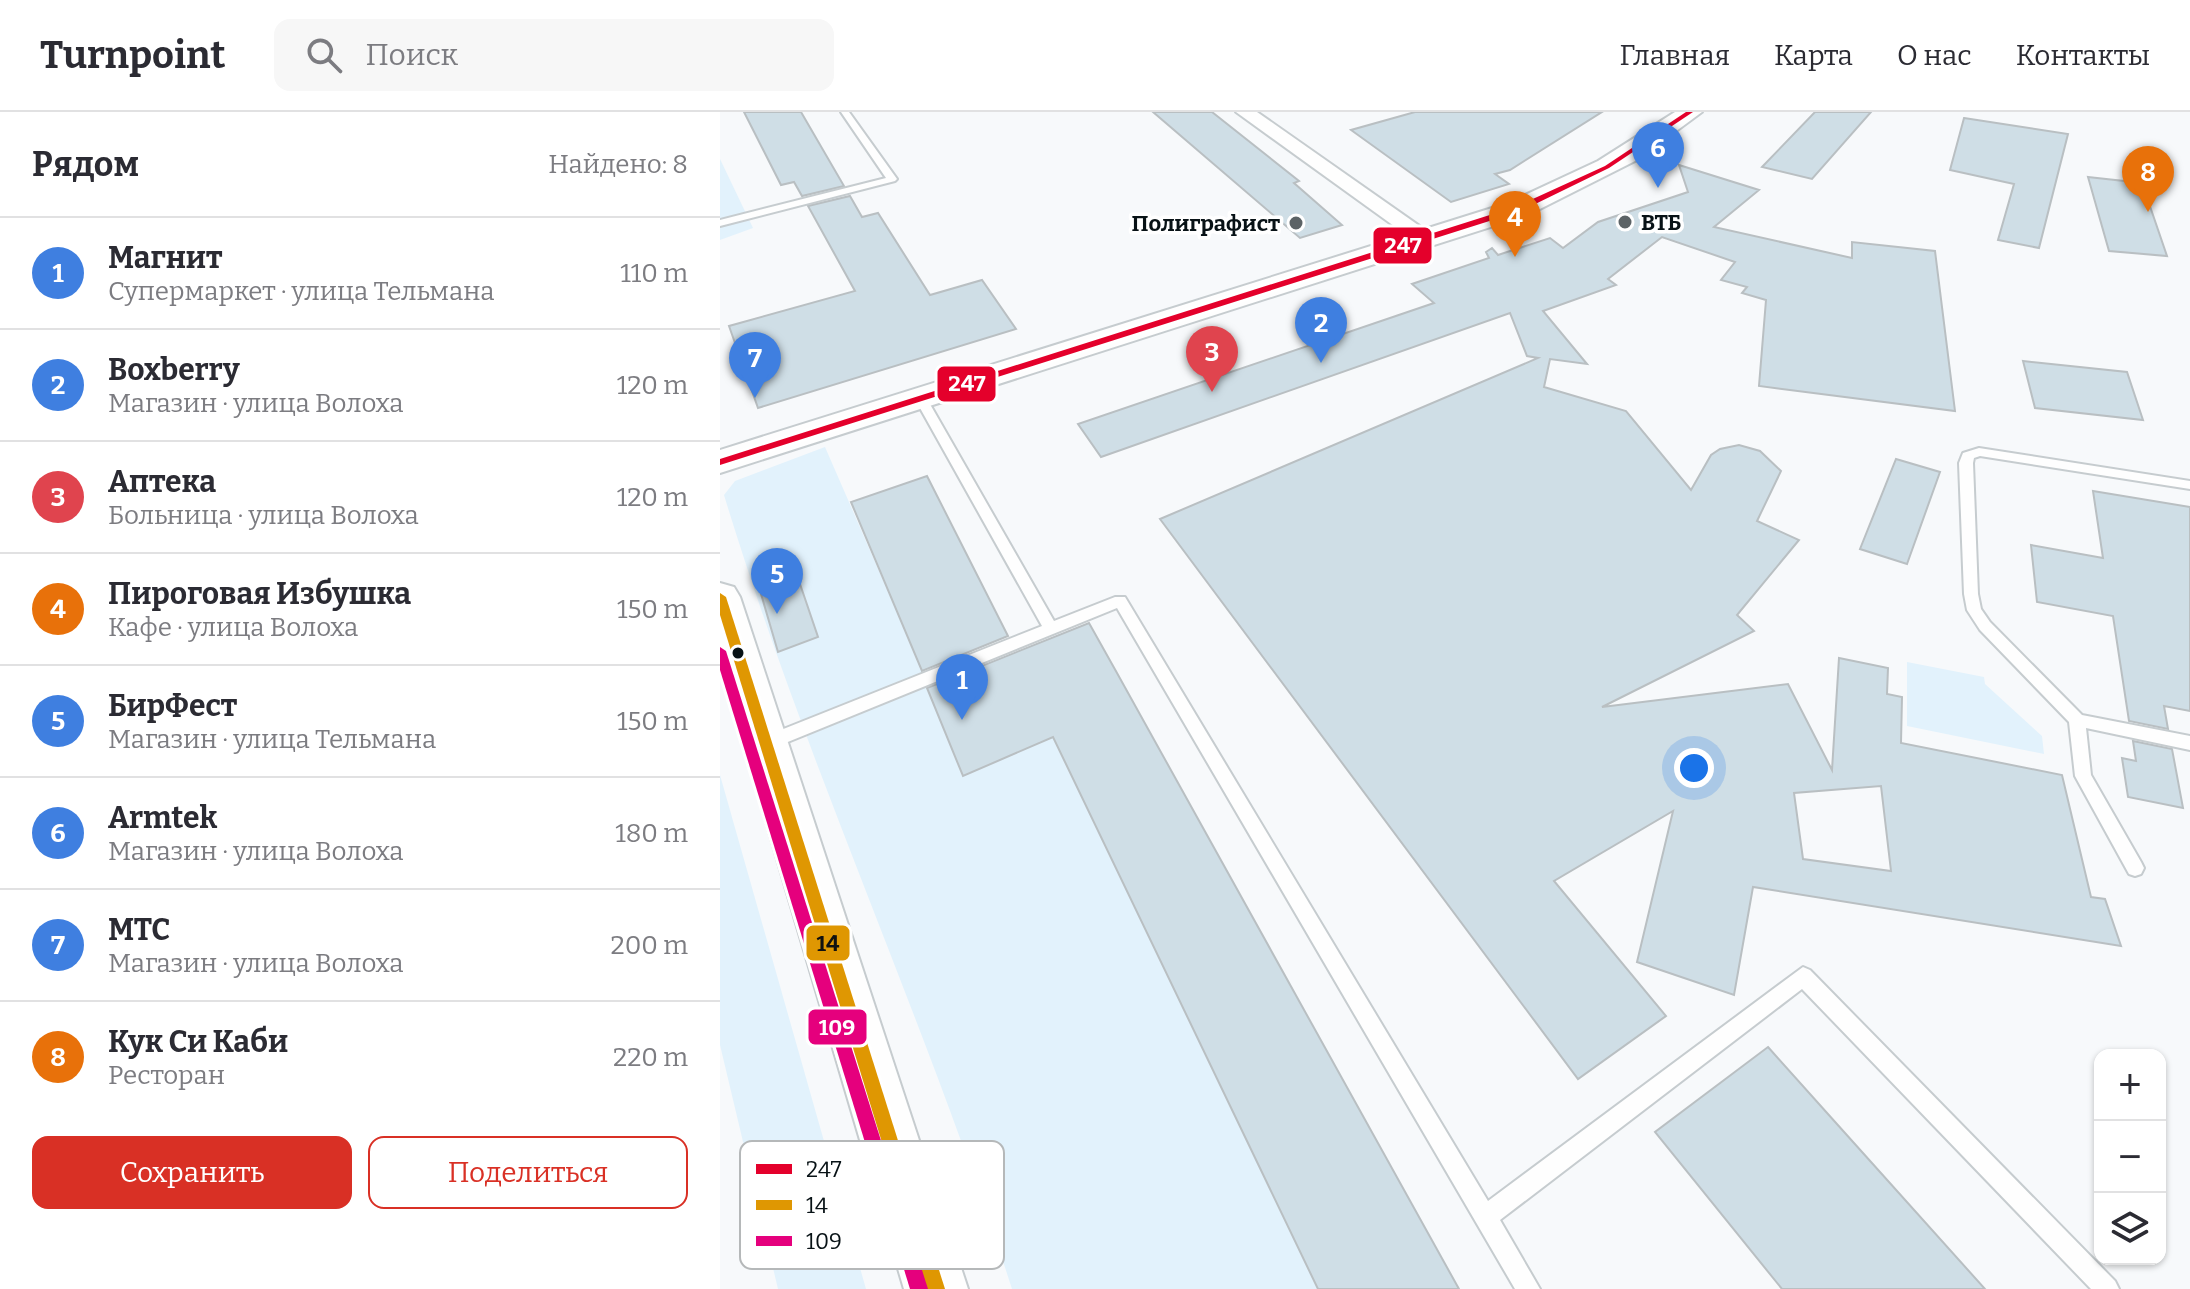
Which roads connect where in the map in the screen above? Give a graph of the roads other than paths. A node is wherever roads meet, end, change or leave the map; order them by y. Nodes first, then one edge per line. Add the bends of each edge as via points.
1 (845, 112) edge
2 (1245, 112) edge
3 (1690, 112) edge
4 (720, 223) edge
5 (1427, 239) junction
6 (921, 399) junction
7 (720, 462) edge
8 (2190, 485) edge
9 (720, 597) edge
10 (1051, 628) junction
11 (2077, 720) junction
12 (2190, 743) edge
13 (766, 744) junction
14 (2135, 868) dead end
15 (890, 1141) edge
16 (1485, 1217) junction
17 (930, 1269) edge
18 (936, 1289) edge
19 (1528, 1289) edge
20 (2107, 1289) edge

1 - 4 lane via 892,179
2 - 5 street
3 - 5 street via 1650,144 1588,180
5 - 6 street
6 - 7 street
6 - 10 lane
8 - 11 lane via 1995,454 1968,456 1974,610
9 - 13 street
10 - 13 lane
10 - 16 lane via 1120,601
11 - 12 lane
11 - 14 lane via 2083,776
13 - 15 street
16 - 19 lane
16 - 20 lane via 1803,976
17 - 18 street

